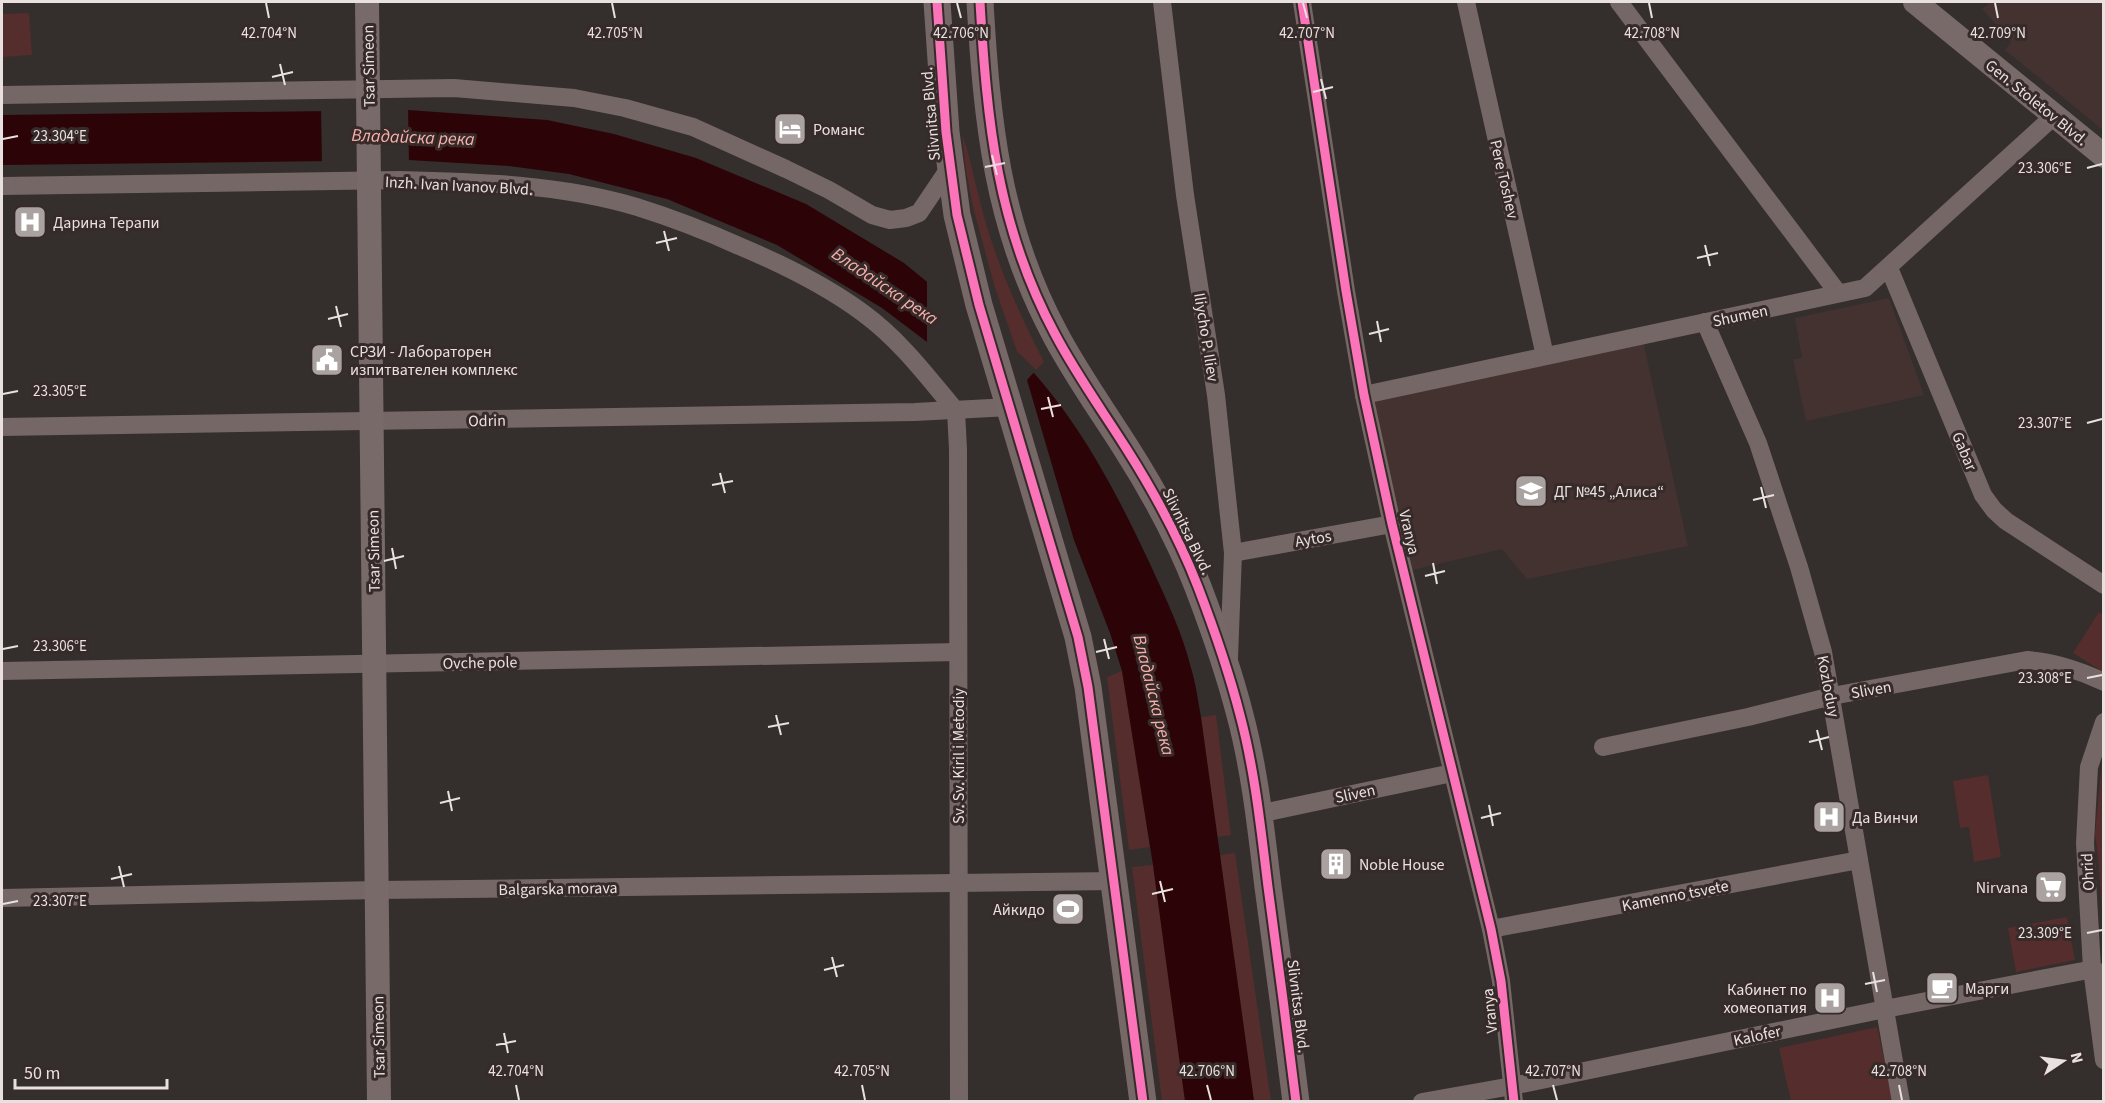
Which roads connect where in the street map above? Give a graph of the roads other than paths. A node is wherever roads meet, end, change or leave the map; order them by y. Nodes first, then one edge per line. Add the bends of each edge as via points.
1 (367, 2) edge
2 (937, 2) edge
3 (980, 2) edge
4 (1162, 2) edge
5 (1302, 2) edge
6 (1466, 2) edge
7 (1619, 2) edge
8 (1915, 2) edge
9 (2, 95) edge
10 (368, 96) junction
11 (2055, 116) junction
12 (2103, 156) edge
13 (950, 167) junction
14 (369, 175) junction
15 (2, 186) edge
16 (1889, 268) junction
17 (1838, 293) junction
18 (1705, 322) junction
19 (1545, 356) junction
20 (1364, 395) junction
21 (1010, 407) junction
22 (964, 411) junction
23 (371, 422) junction
24 (2, 427) edge
25 (1392, 524) junction
26 (1233, 553) junction
27 (2103, 585) edge
28 (958, 652) junction
29 (374, 664) junction
30 (2, 671) edge
31 (1228, 673) junction
32 (2103, 682) edge
33 (1832, 696) junction
34 (2103, 722) edge
35 (1603, 747) dead end
36 (1452, 773) junction
37 (1258, 814) junction
38 (1859, 860) junction
39 (1115, 881) junction
40 (958, 883) junction
41 (376, 890) junction
42 (2, 898) edge
43 (1491, 929) junction
44 (2098, 972) edge
45 (1885, 1009) junction
46 (2103, 1060) edge
47 (1513, 1094) edge
48 (379, 1101) edge
49 (958, 1101) edge
50 (1143, 1101) edge
51 (1296, 1101) edge
52 (1422, 1101) edge
53 (1901, 1101) edge

1 - 10 street, Tsar Simeon
2 - 13 main road, Slivnitsa Blvd.
3 - 31 main road, Slivnitsa Blvd. via 985,83 996,163 1006,212 1023,261 1055,336 1178,537
4 - 26 street, Iliycho P. Iliev via 1185,195 1216,395
5 - 20 street, Vranya
6 - 19 street, Pere Toshev
7 - 17 street
8 - 11 street, Gen. Stoletov Blvd.
9 - 10 street
10 - 13 street via 454,88 574,98 625,108 693,127 830,190 872,215 890,220 919,213
10 - 14 street, Tsar Simeon
11 - 12 street, Gen. Stoletov Blvd.
11 - 16 street, Shumen
13 - 21 main road, Slivnitsa Blvd. via 957,215 979,305
14 - 15 street, Inzh. Ivan Ivanov Blvd.
14 - 22 street, Inzh. Ivan Ivanov Blvd. via 497,183 582,194 684,222 775,261 863,313
14 - 23 street, Tsar Simeon
16 - 17 street, Shumen via 1865,288
16 - 27 street, Gabar via 1983,495 2006,521
17 - 18 street, Shumen
18 - 19 street, Shumen
18 - 33 street, Kozloduy via 1774,487 1823,652
19 - 20 street, Shumen
20 - 25 street, Vranya
21 - 22 street, Odrin
21 - 39 main road, Slivnitsa Blvd. via 1078,637
22 - 23 street, Odrin
22 - 28 street, Sv. Sv. Kiril i Metodiy via 958,449
23 - 24 street, Odrin
23 - 29 street, Tsar Simeon
25 - 26 street, Aytos
25 - 36 street, Vranya
26 - 31 street, Iliycho P. Iliev
28 - 29 street, Ovche pole
28 - 40 street, Sv. Sv. Kiril i Metodiy
29 - 30 street, Ovche pole
29 - 41 street, Tsar Simeon
31 - 37 main road, Slivnitsa Blvd.
32 - 33 street, Sliven via 2065,666 2027,660
33 - 35 street, Sliven
33 - 38 street, Kozloduy
34 - 44 street, Ohrid via 2090,767 2085,843
36 - 37 street, Sliven
36 - 43 street, Vranya
37 - 51 main road, Slivnitsa Blvd.
38 - 43 street, Kamenno tsvete
38 - 45 street, Kozloduy
39 - 40 street, Balgarska morava
39 - 50 main road, Slivnitsa Blvd.
40 - 41 street, Balgarska morava
40 - 49 street, Sv. Sv. Kiril i Metodiy
41 - 42 street, Balgarska morava
41 - 48 street, Tsar Simeon
43 - 47 street, Vranya via 1501,981
44 - 45 street, Kalofer
44 - 46 street, Ohrid
45 - 47 street, Kalofer
45 - 53 street, Kozloduy
47 - 52 street, Kalofer

